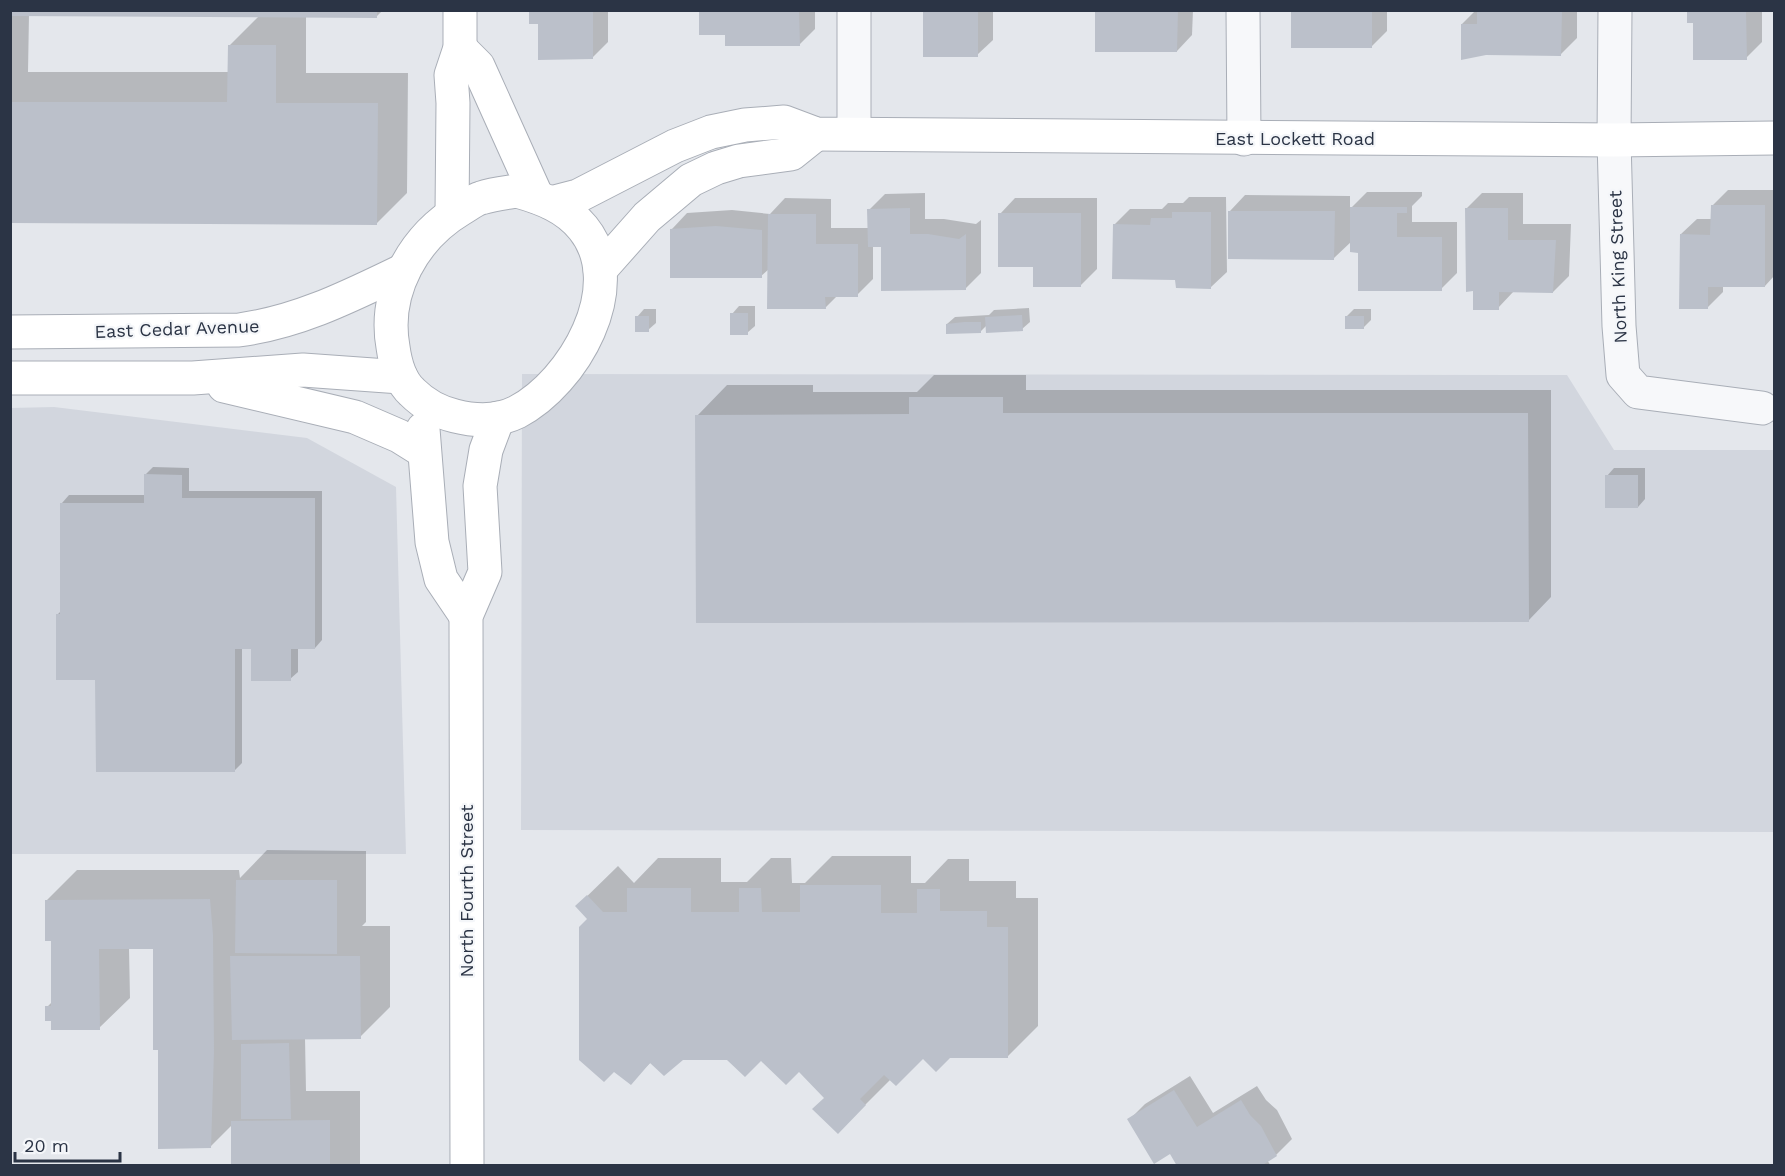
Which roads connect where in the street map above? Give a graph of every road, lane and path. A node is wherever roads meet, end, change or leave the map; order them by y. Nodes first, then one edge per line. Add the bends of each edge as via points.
1 (460, 10) edge
2 (854, 10) edge
3 (1243, 10) edge
4 (1615, 10) edge
5 (460, 48) junction
6 (816, 134) junction
7 (854, 134) junction
8 (1774, 138) edge
9 (1244, 139) junction
10 (1614, 140) junction
11 (544, 200) junction
12 (452, 214) junction
13 (404, 270) junction
14 (600, 270) junction
15 (10, 332) edge
16 (10, 378) edge
17 (193, 378) junction
18 (412, 389) junction
19 (1762, 408) dead end
20 (498, 418) junction
21 (423, 452) junction
22 (466, 616) junction
23 (467, 1166) edge

1 - 5 main road
2 - 7 street
3 - 9 street
4 - 10 street, North King Street
5 - 11 main road via 478,66
5 - 12 main road via 452,75
6 - 7 main road, East Lockett Road
6 - 11 main road, East Lockett Road via 784,122 711,132 578,196
6 - 14 main road via 790,154 739,161 691,180 647,217
7 - 9 main road, East Lockett Road
8 - 10 main road, East Lockett Road
9 - 10 main road, East Lockett Road
10 - 19 street, North King Street via 1623,375 1638,392
11 - 12 main road via 517,192 496,193 478,198
11 - 14 main road via 565,211 583,228 597,252
12 - 13 main road via 425,239
13 - 15 main road, East Cedar Avenue via 301,317 269,326 239,330
13 - 18 main road via 391,310 391,337 394,356
14 - 20 main road via 596,311 574,359 536,400
16 - 17 main road
17 - 18 main road via 303,370
17 - 21 main road via 355,417 399,436
18 - 20 main road via 441,413 480,421
18 - 21 main road
20 - 22 main road, North Fourth Street via 484,459 480,486 485,572
21 - 22 main road via 432,542 441,579
22 - 23 main road, North Fourth Street

